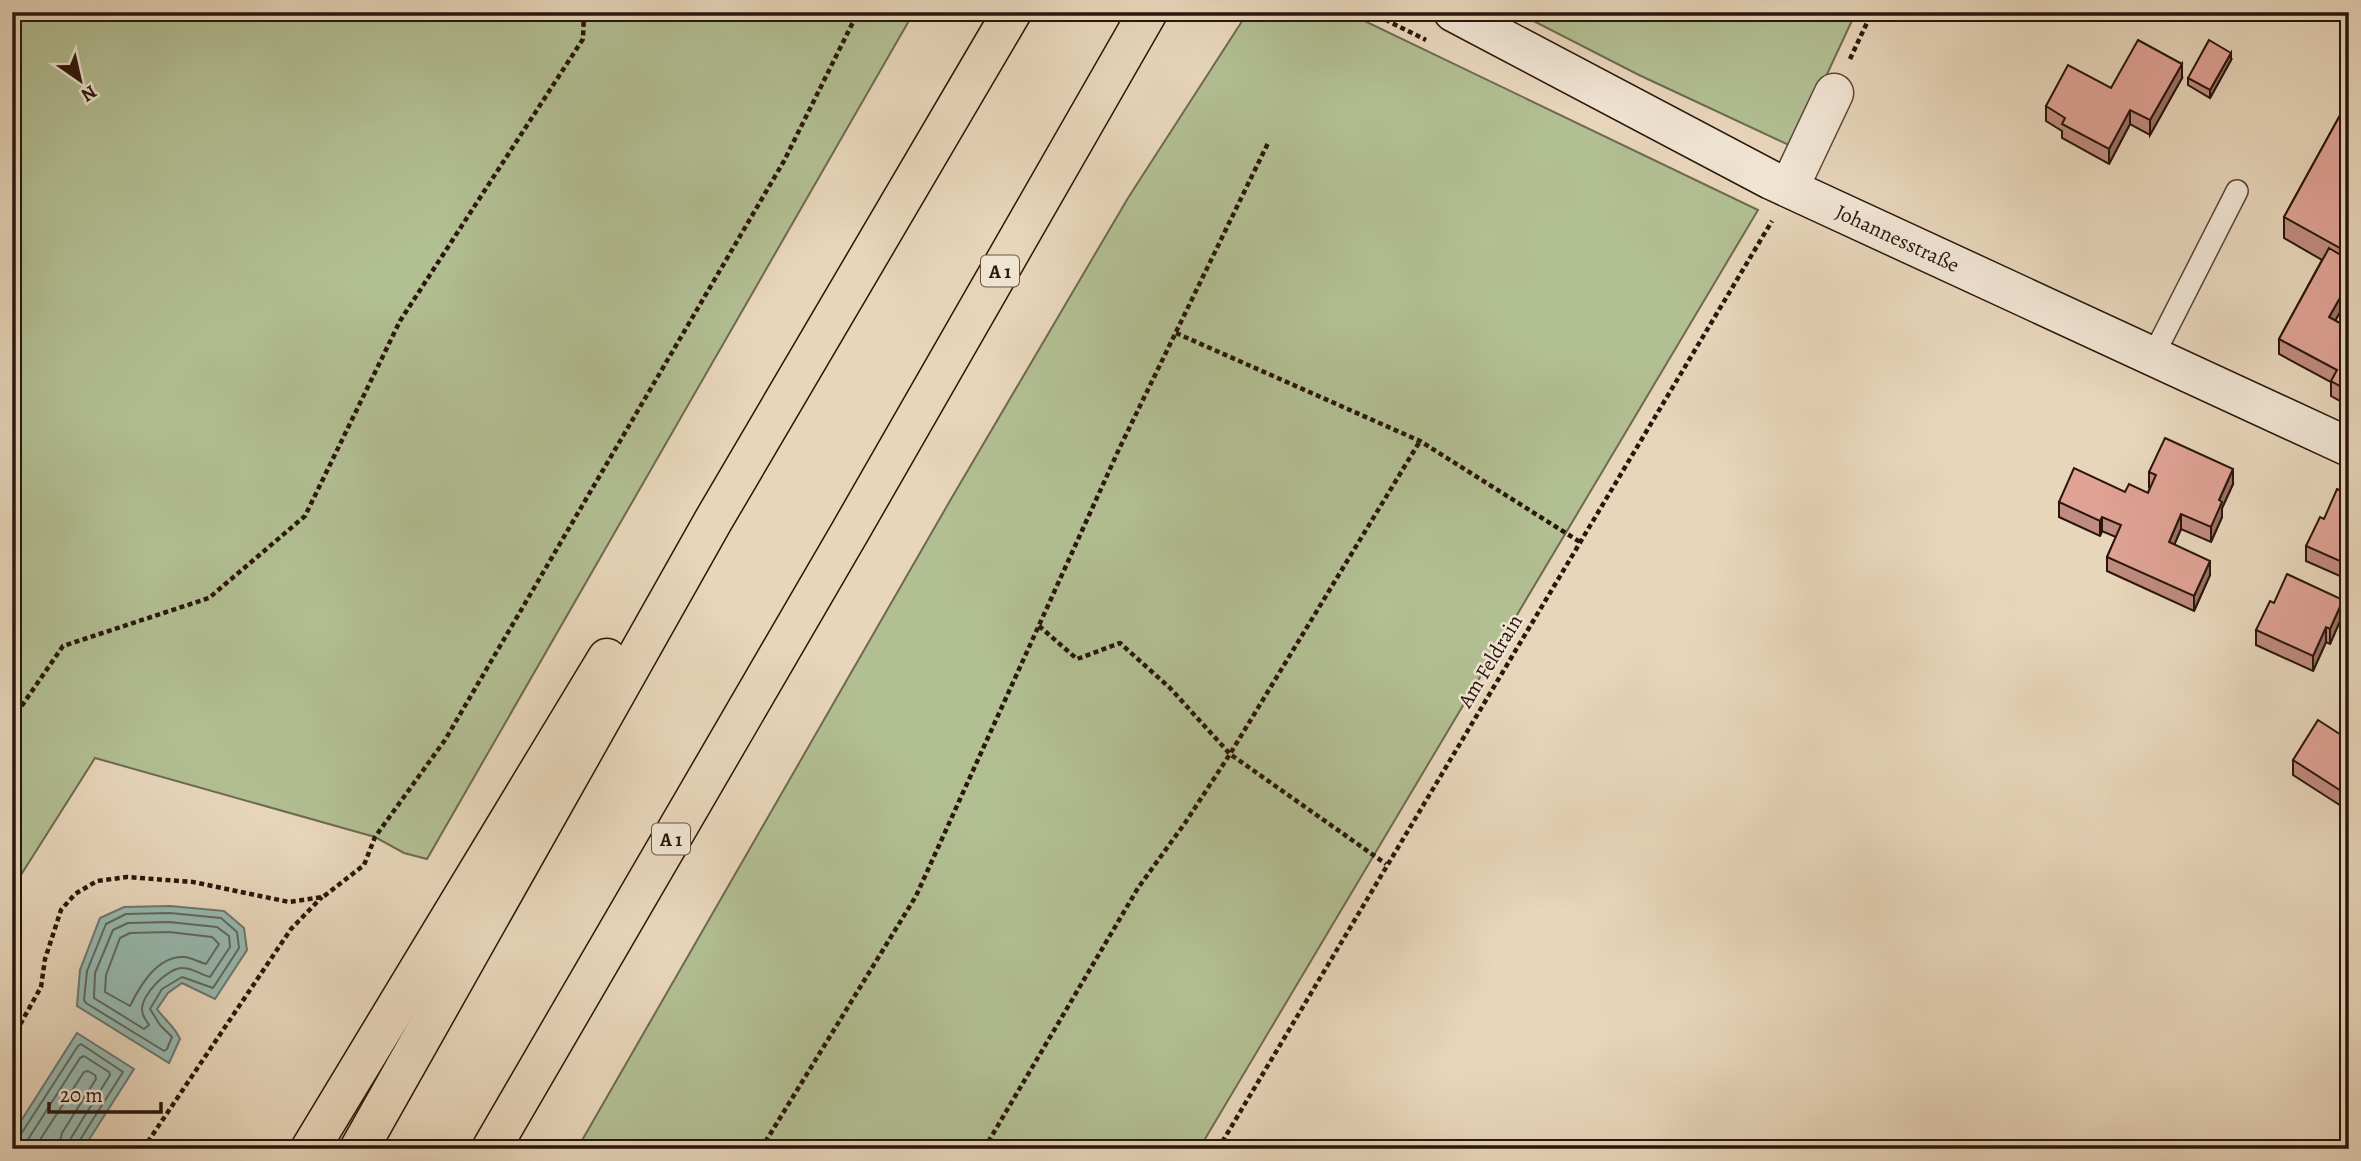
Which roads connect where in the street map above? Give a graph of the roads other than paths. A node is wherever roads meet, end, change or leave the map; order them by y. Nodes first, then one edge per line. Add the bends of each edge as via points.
1 (1012, 12) edge
2 (1148, 12) edge
3 (1453, 12) edge
4 (1834, 93) road end
5 (1789, 188) junction
6 (2237, 191) dead end
7 (2153, 356) junction
8 (2349, 447) edge
9 (689, 564) junction
10 (310, 1149) edge
11 (359, 1149) edge
12 (491, 1149) edge

1 - 9 highway
2 - 12 highway, A 1
3 - 5 main road, Johannesstraße
4 - 5 main road
5 - 7 main road, Johannesstraße
6 - 7 lane
7 - 8 main road, Johannesstraße
9 - 10 highway via 651,585
9 - 11 highway

